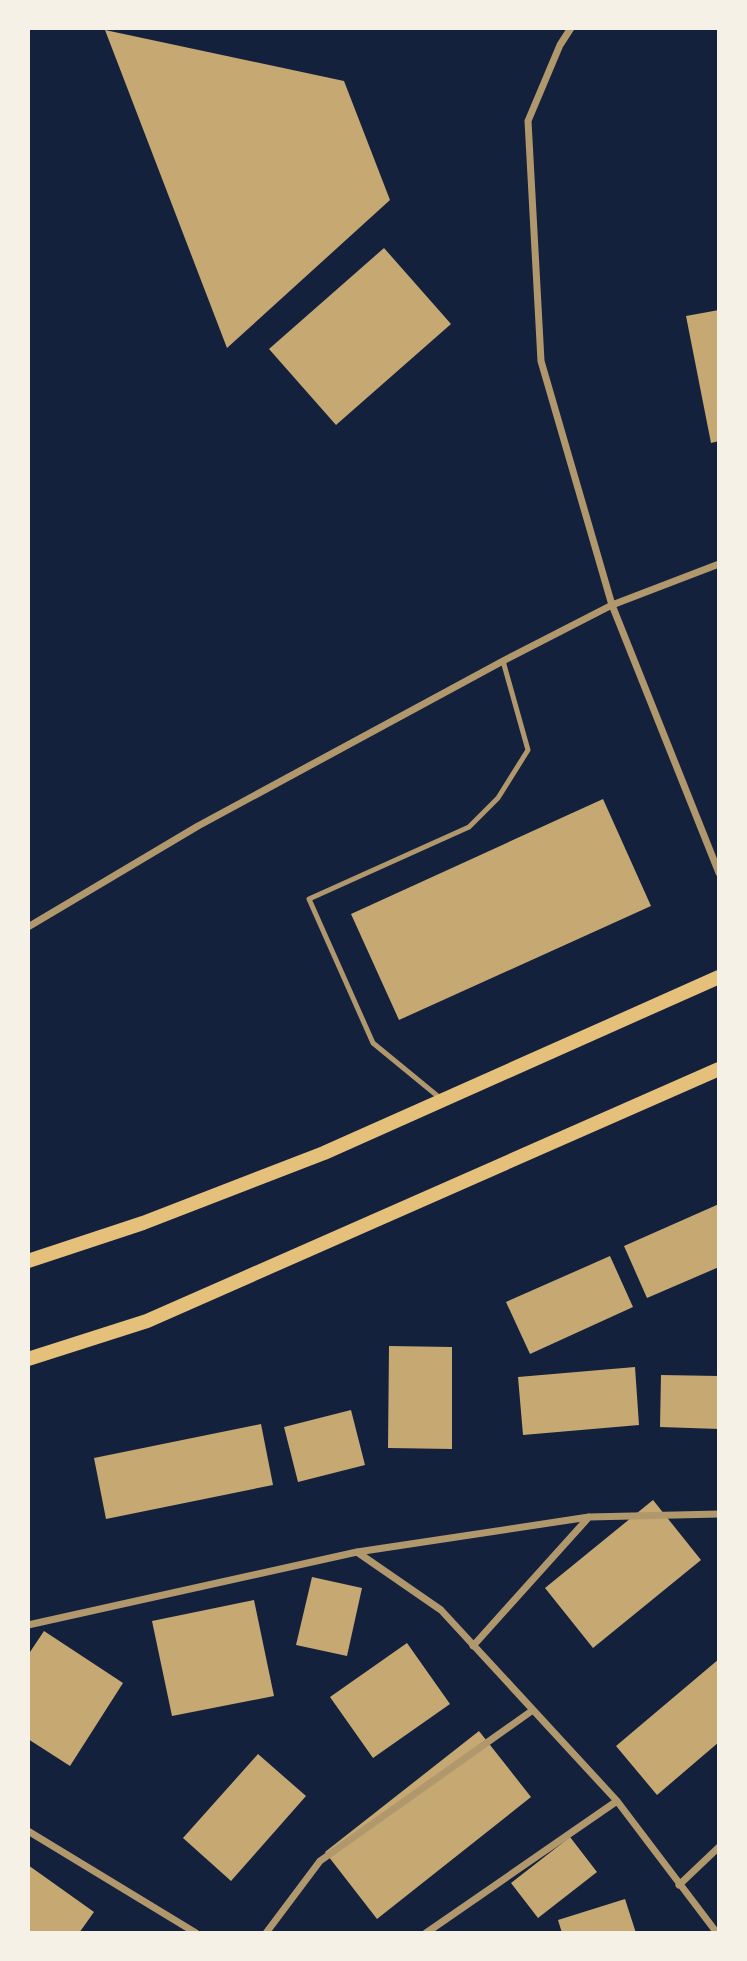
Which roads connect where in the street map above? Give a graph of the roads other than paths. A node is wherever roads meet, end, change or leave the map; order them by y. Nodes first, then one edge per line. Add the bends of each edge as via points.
1 (571, 28) edge
2 (719, 564) edge
3 (612, 606) junction
4 (503, 661) junction
5 (719, 873) edge
6 (28, 927) edge
7 (719, 977) edge
8 (719, 1069) edge
9 (442, 1100) junction
10 (28, 1261) edge
11 (28, 1359) edge
12 (718, 1515) edge
13 (589, 1517) junction
14 (357, 1552) junction
15 (28, 1625) edge
16 (473, 1646) junction
17 (533, 1710) junction
18 (617, 1801) junction
19 (28, 1831) edge
20 (719, 1847) edge
21 (679, 1885) junction
22 (197, 1933) edge
23 (267, 1933) edge
24 (426, 1933) edge
25 (718, 1933) edge

1 - 3 street via 528,121 541,361
2 - 3 street
3 - 4 street
3 - 5 street
4 - 6 street via 198,826
4 - 9 lane via 528,750 498,799 469,827 309,899 373,1043
7 - 9 main road
8 - 11 main road via 147,1321
9 - 10 main road via 312,1158
12 - 13 street
13 - 14 street
13 - 16 street
14 - 15 street
14 - 16 street via 441,1610
16 - 17 street
17 - 18 street
17 - 23 street via 320,1861
18 - 21 street
18 - 24 street
19 - 22 street
20 - 21 street
21 - 25 street

